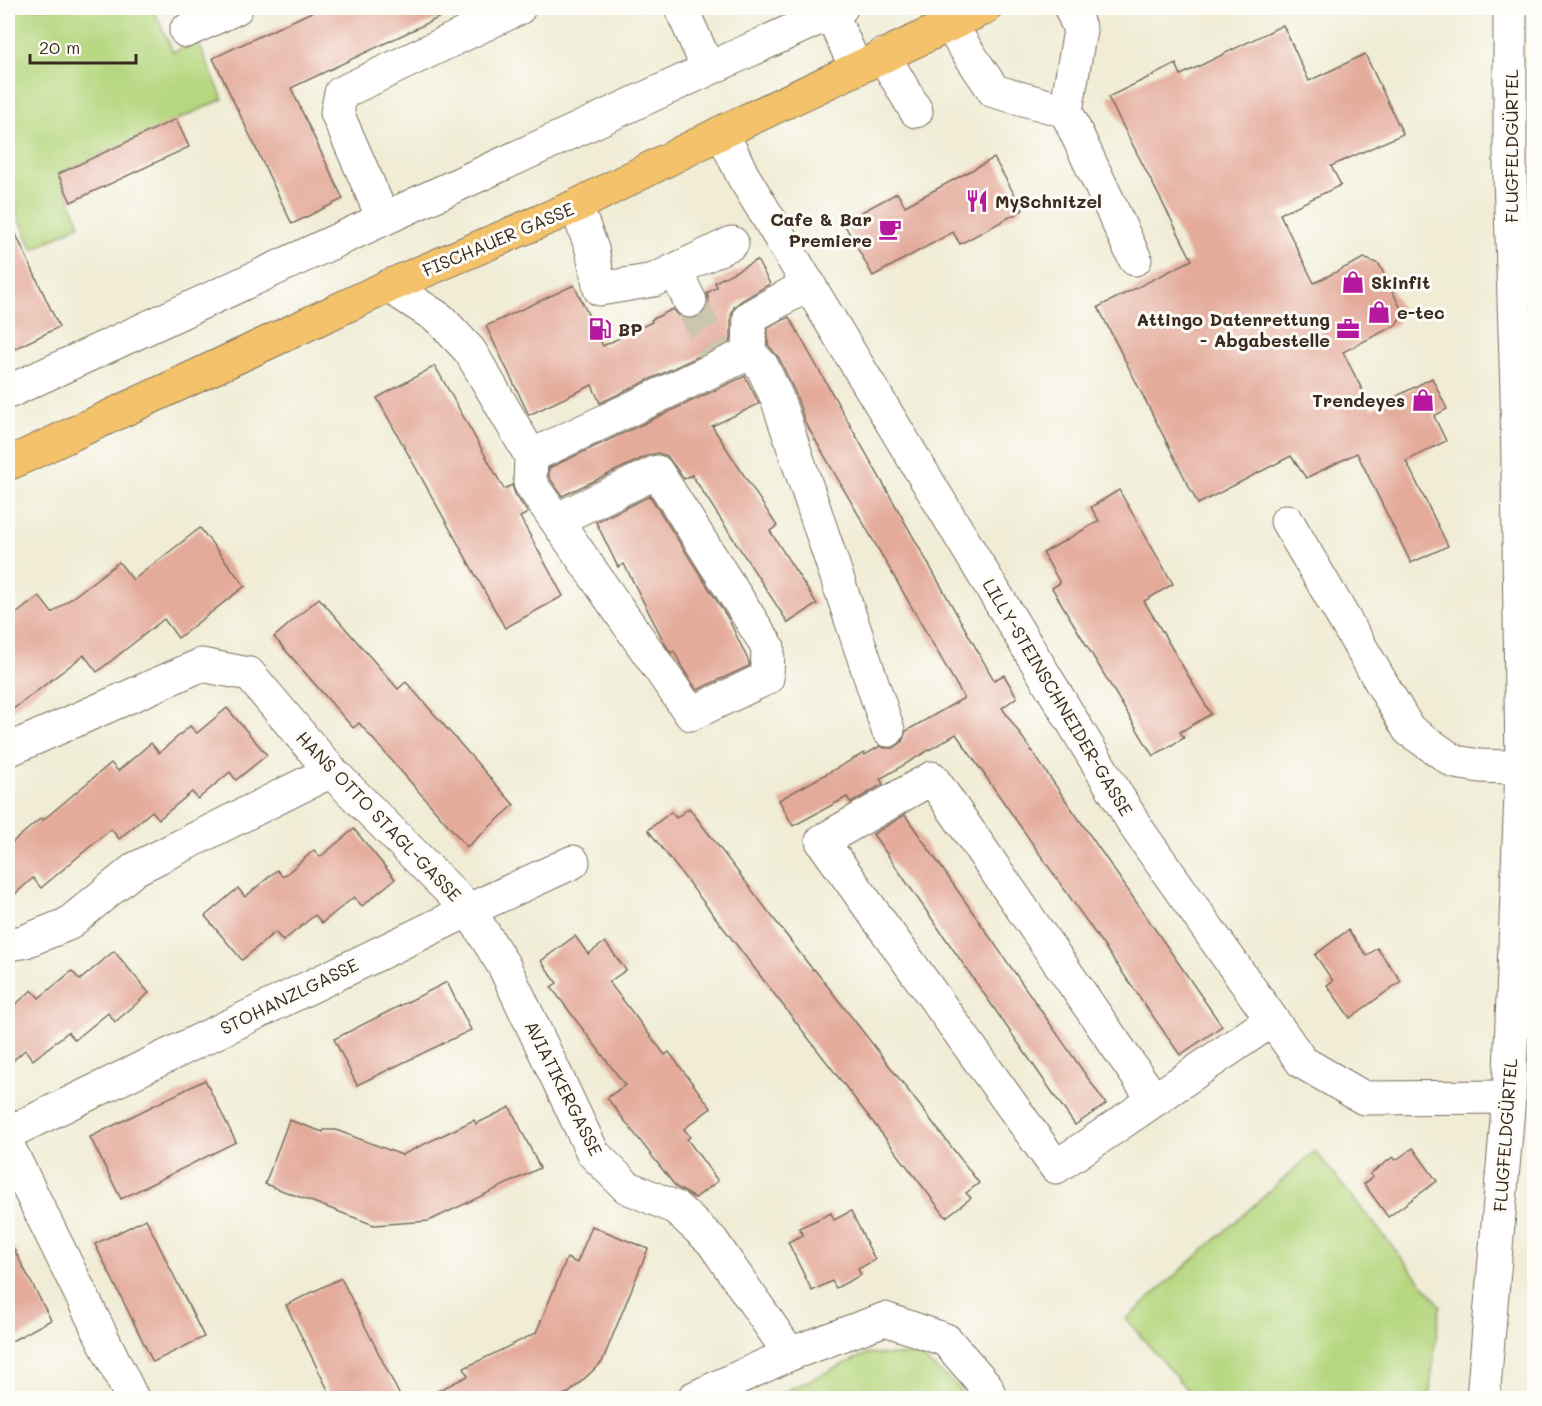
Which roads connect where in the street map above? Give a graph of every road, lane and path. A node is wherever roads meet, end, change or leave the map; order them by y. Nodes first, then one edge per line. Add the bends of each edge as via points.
1 (237, 8) edge
2 (519, 8) edge
3 (681, 8) edge
4 (985, 8) edge
5 (1071, 8) edge
6 (1510, 8) edge
7 (833, 9) edge
8 (949, 24) junction
9 (186, 30) dead end
10 (870, 61) junction
11 (708, 68) junction
12 (916, 111) dead end
13 (1066, 111) junction
14 (722, 132) junction
15 (576, 206) junction
16 (383, 218) junction
17 (732, 243) dead end
18 (1135, 259) dead end
19 (675, 270) junction
20 (809, 284) junction
21 (389, 286) junction
22 (690, 301) tunnel mouth
23 (728, 356) junction
24 (1525, 364) edge
25 (8, 389) edge
26 (531, 456) junction
27 (8, 464) edge
28 (556, 520) junction
29 (1287, 521) dead end
30 (888, 730) dead end
31 (8, 750) edge
32 (1528, 768) edge
33 (331, 771) junction
34 (573, 862) dead end
35 (469, 910) junction
36 (8, 944) edge
37 (1272, 1020) junction
38 (1509, 1097) junction
39 (1154, 1100) junction
40 (8, 1133) edge
41 (8, 1146) edge
42 (790, 1354) junction
43 (132, 1398) edge
44 (694, 1398) edge
45 (990, 1398) edge
46 (1484, 1398) edge

1 - 9 street
2 - 16 street via 341,93 337,113
3 - 11 street
4 - 8 main road, FISCHAUER GASSE
5 - 13 street via 1080,30
6 - 24 street, FLUGFELDGÜRTEL via 1510,176
7 - 10 street
7 - 11 street
8 - 10 main road, FISCHAUER GASSE
8 - 13 street via 994,91
10 - 12 street
10 - 14 main road, FISCHAUER GASSE
11 - 16 street
13 - 18 street
14 - 15 main road, FISCHAUER GASSE
14 - 20 street, LILLY-STEINSCHNEIDER-GASSE via 743,176
15 - 19 street via 592,249 600,289 654,280
15 - 21 main road, FISCHAUER GASSE
16 - 25 street
17 - 19 street
19 - 22 street
20 - 23 street via 750,317
20 - 37 street, LILLY-STEINSCHNEIDER-GASSE via 1138,830
21 - 26 street via 440,319 470,351
21 - 27 main road, FISCHAUER GASSE
23 - 26 street
23 - 30 street via 762,366 777,398
24 - 32 street, FLUGFELDGÜRTEL
26 - 28 street via 530,483
28 - 28 street via 691,714 767,678 768,647 657,472
29 - 32 street via 1409,730 1455,762
31 - 33 street, HANS OTTO STAGL-GASSE via 201,665 249,674
32 - 38 street, FLUGFELDGÜRTEL
33 - 35 street, HANS OTTO STAGL-GASSE
33 - 36 street via 135,869 69,924
34 - 35 street, STOHANZLGASSE
35 - 40 street, STOHANZLGASSE
35 - 42 street, AVIATIKERGASSE via 504,966 594,1154 627,1187 676,1208 712,1241
37 - 38 street, LILLY-STEINSCHNEIDER-GASSE via 1302,1062 1364,1098
37 - 39 street
38 - 46 street, FLUGFELDGÜRTEL
39 - 39 street via 932,778 822,841 1056,1167
41 - 43 street
42 - 44 street
42 - 45 street via 885,1319 946,1340 986,1386

